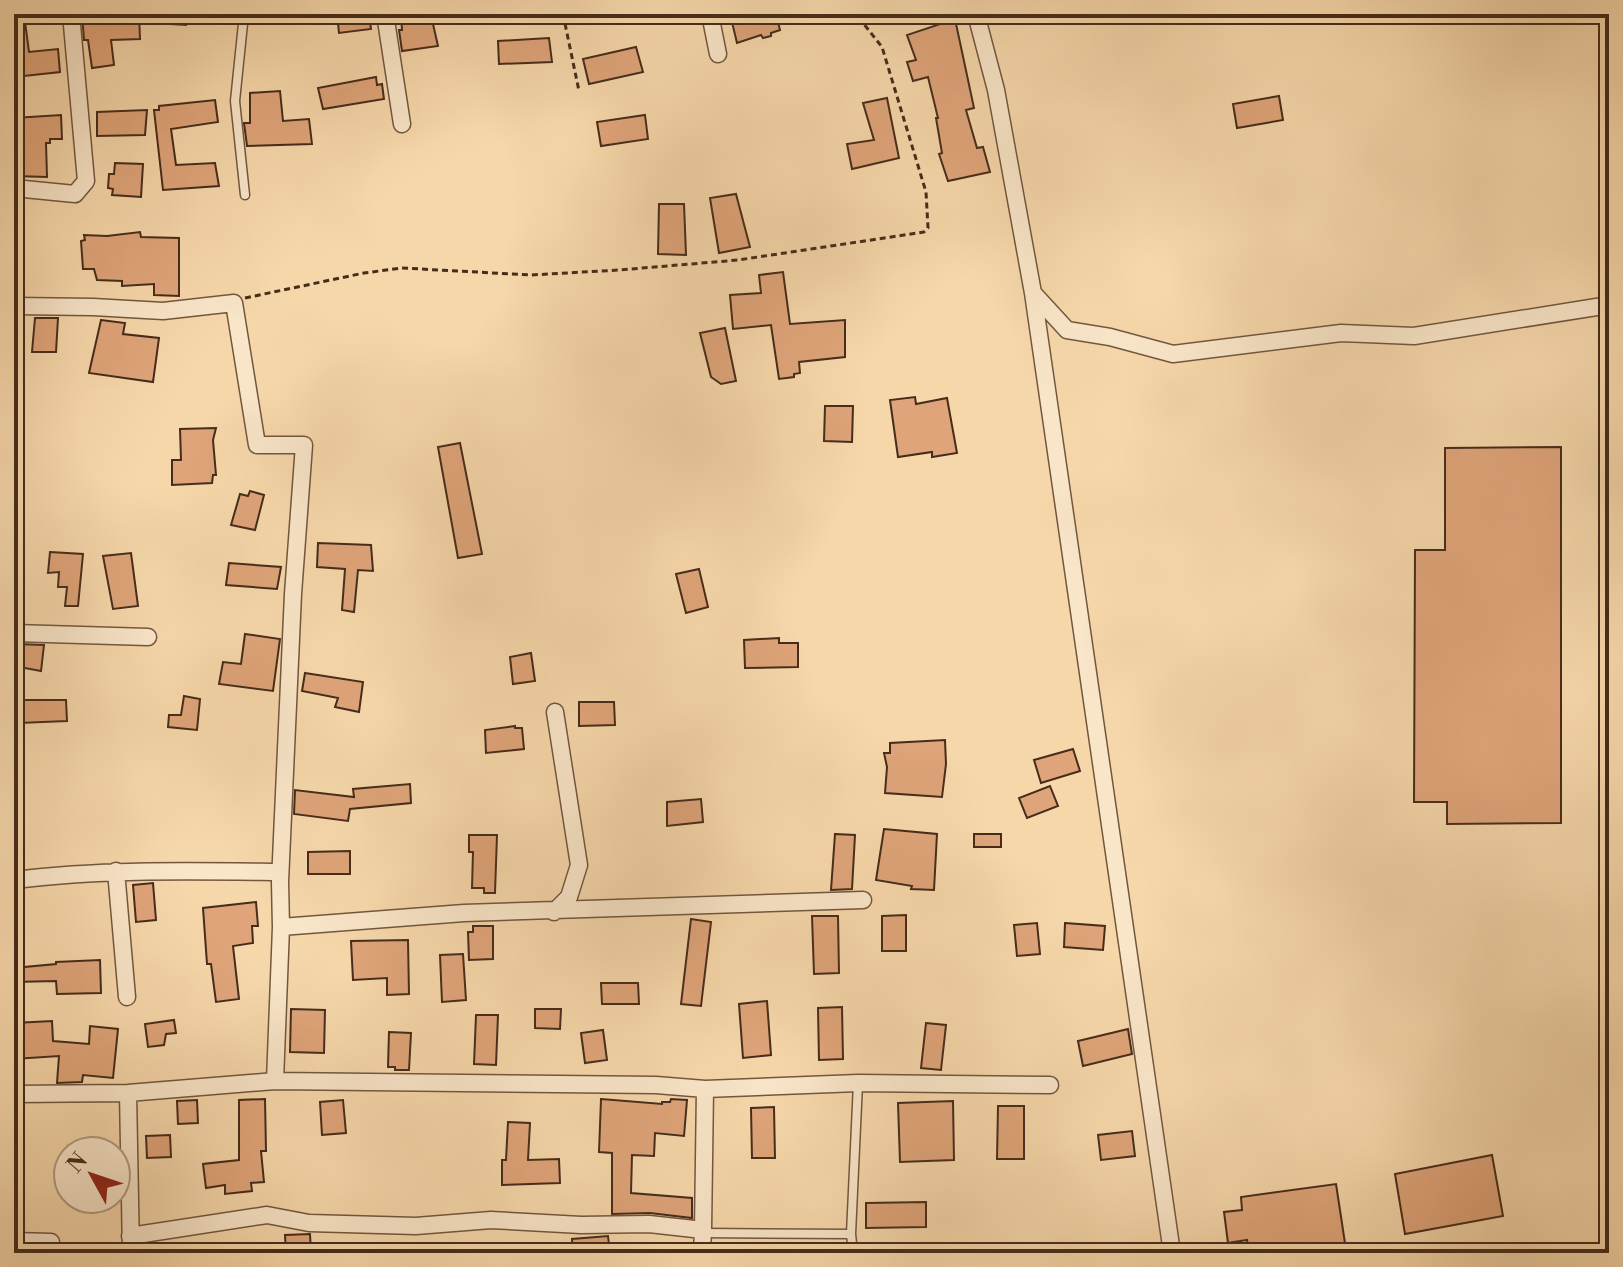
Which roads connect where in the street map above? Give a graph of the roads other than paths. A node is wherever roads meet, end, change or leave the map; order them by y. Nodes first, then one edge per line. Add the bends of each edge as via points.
1 (71, 14) edge
2 (244, 14) edge
3 (385, 14) edge
4 (710, 14) edge
5 (976, 14) edge
6 (718, 54) dead end
7 (402, 124) dead end
8 (14, 188) edge
9 (245, 195) dead end
10 (1033, 293) junction
11 (1609, 305) edge
12 (14, 306) edge
13 (14, 633) edge
14 (148, 637) dead end
15 (555, 712) dead end
16 (116, 871) junction
17 (280, 872) junction
18 (14, 880) edge
19 (863, 900) dead end
20 (554, 912) junction
21 (281, 927) junction
22 (127, 997) dead end
23 (275, 1081) junction
24 (858, 1083) junction
25 (1050, 1085) dead end
26 (705, 1089) junction
27 (128, 1093) junction
28 (14, 1094) edge
29 (703, 1231) junction
30 (851, 1234) junction
31 (14, 1241) edge
32 (51, 1242) dead end
33 (130, 1245) edge
34 (702, 1253) edge
35 (853, 1253) edge
36 (1172, 1253) edge

1 - 8 street via 86,181 75,194
2 - 9 lane via 235,101
3 - 7 street
4 - 6 street
5 - 10 street via 996,90
10 - 11 street via 1067,330 1173,354 1341,333 1414,336
10 - 36 street
12 - 17 street via 163,311 234,303 257,445 304,445
13 - 14 street
15 - 20 street via 579,865 569,897
16 - 17 street
16 - 18 street
16 - 22 street
17 - 21 street
19 - 20 street
20 - 21 street
21 - 23 street
23 - 26 street
23 - 27 street
24 - 25 street
24 - 26 street
24 - 30 lane
26 - 29 street
27 - 28 street
27 - 33 street
29 - 30 lane
29 - 33 street via 649,1224 491,1220 416,1226 309,1223 267,1215
29 - 34 street
30 - 35 lane
31 - 32 street

